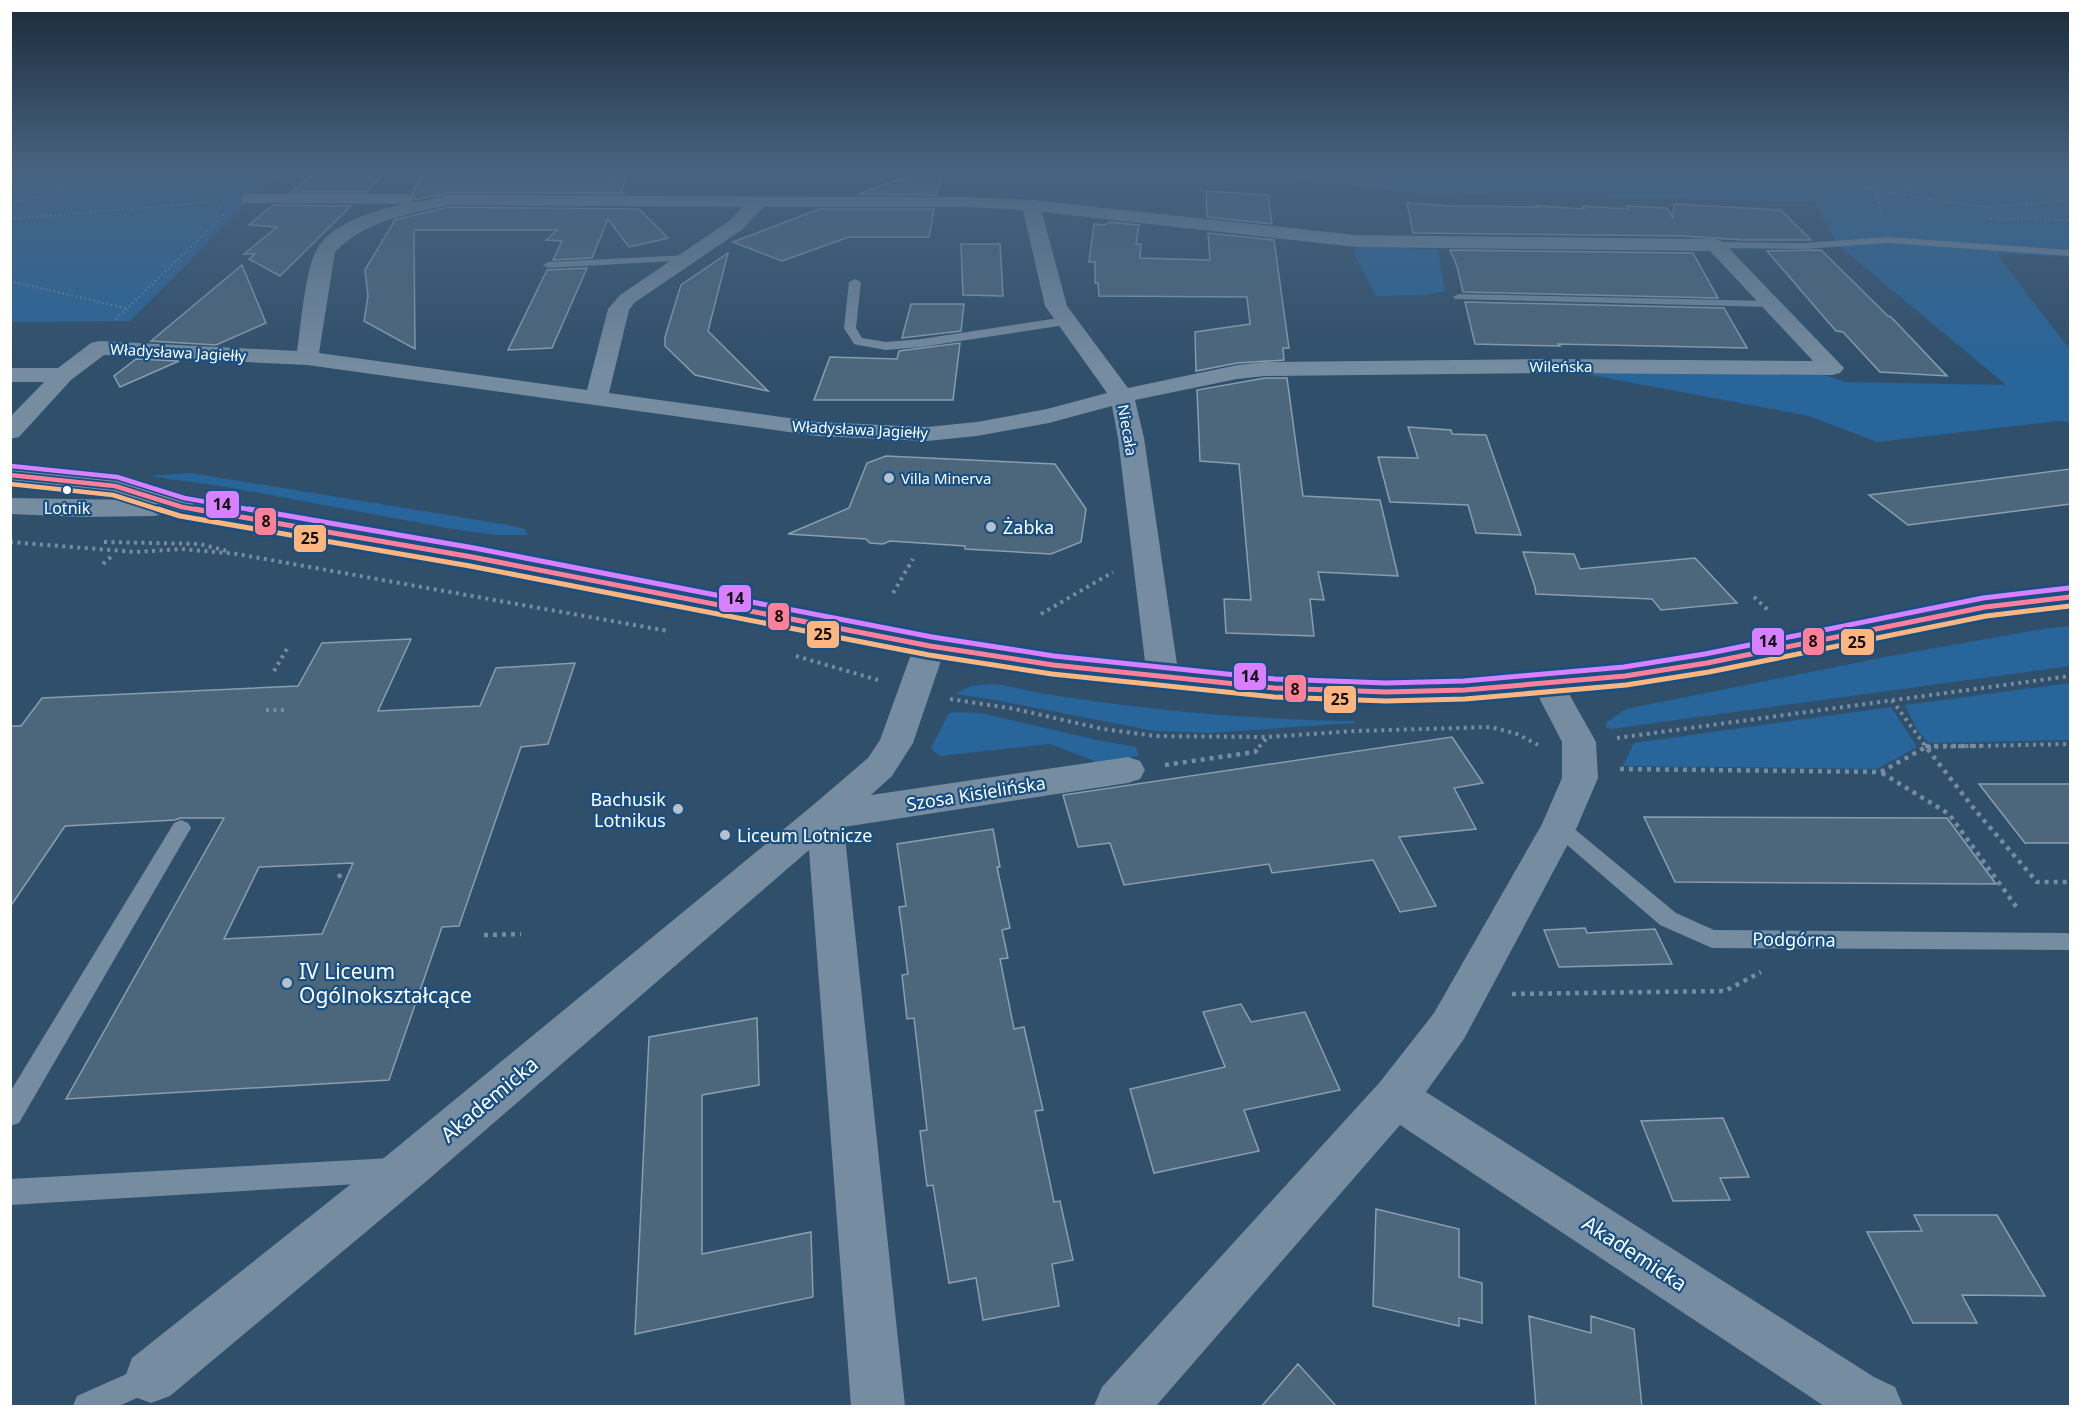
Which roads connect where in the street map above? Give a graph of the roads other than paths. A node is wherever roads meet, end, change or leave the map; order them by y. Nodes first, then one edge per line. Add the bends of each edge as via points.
1 (339, 237) edge
2 (718, 237) edge
3 (1039, 237) edge
4 (1321, 237) edge
5 (1714, 245) junction
6 (2070, 252) edge
7 (688, 258) junction
8 (548, 265) dead end
9 (855, 282) dead end
10 (1460, 297) dead end
11 (1770, 304) junction
12 (1065, 321) junction
13 (306, 358) junction
14 (10, 375) edge
15 (63, 375) junction
16 (1122, 396) junction
17 (596, 399) junction
18 (10, 432) edge
19 (10, 475) edge
20 (10, 506) edge
21 (182, 507) junction
22 (2070, 597) edge
23 (930, 646) junction
24 (1163, 678) junction
25 (1548, 684) junction
26 (1128, 770) road end
27 (825, 816) junction
28 (1559, 827) junction
29 (181, 828) dead end
30 (2066, 942) dead end
31 (1396, 1097) junction
32 (14, 1101) edge
33 (406, 1169) junction
34 (10, 1192) edge
35 (151, 1377) joint
36 (87, 1407) edge
37 (878, 1407) edge
38 (1121, 1407) edge
39 (1876, 1407) edge

1 - 13 street via 326,250 322,261
2 - 7 street
3 - 12 street, Niecała via 1056,306
4 - 5 street via 1356,241
5 - 6 lane via 1804,246 1888,240
5 - 11 street, Wileńska
7 - 8 lane
7 - 17 street via 627,299 619,309
9 - 12 lane via 850,328 858,341 886,346 921,344
10 - 11 lane
11 - 16 street, Wileńska via 1832,368 1265,369
12 - 16 street, Niecała
13 - 15 street, Władysława Jagiełły via 99,348
13 - 17 street, Władysława Jagiełły
14 - 15 street
15 - 18 street, Władysława Jagiełły
16 - 17 street, Władysława Jagiełły via 1049,416 927,434 817,429
16 - 24 street, Niecała
19 - 21 street via 115,486
20 - 21 street
21 - 23 street via 472,557
22 - 25 street via 1985,607 1707,663
23 - 24 street
23 - 27 street, Akademicka via 896,743 880,767
24 - 25 street via 1274,688 1386,692
25 - 28 street via 1579,742 1580,778
26 - 27 street, Szosa Kisielińska
27 - 33 street, Akademicka
27 - 37 street
28 - 30 lane, Podgórna via 1668,919 1712,939
28 - 31 street via 1449,1026
29 - 32 lane
31 - 38 street
31 - 39 street, Akademicka
33 - 34 lane
33 - 35 street, Akademicka
35 - 36 lane

